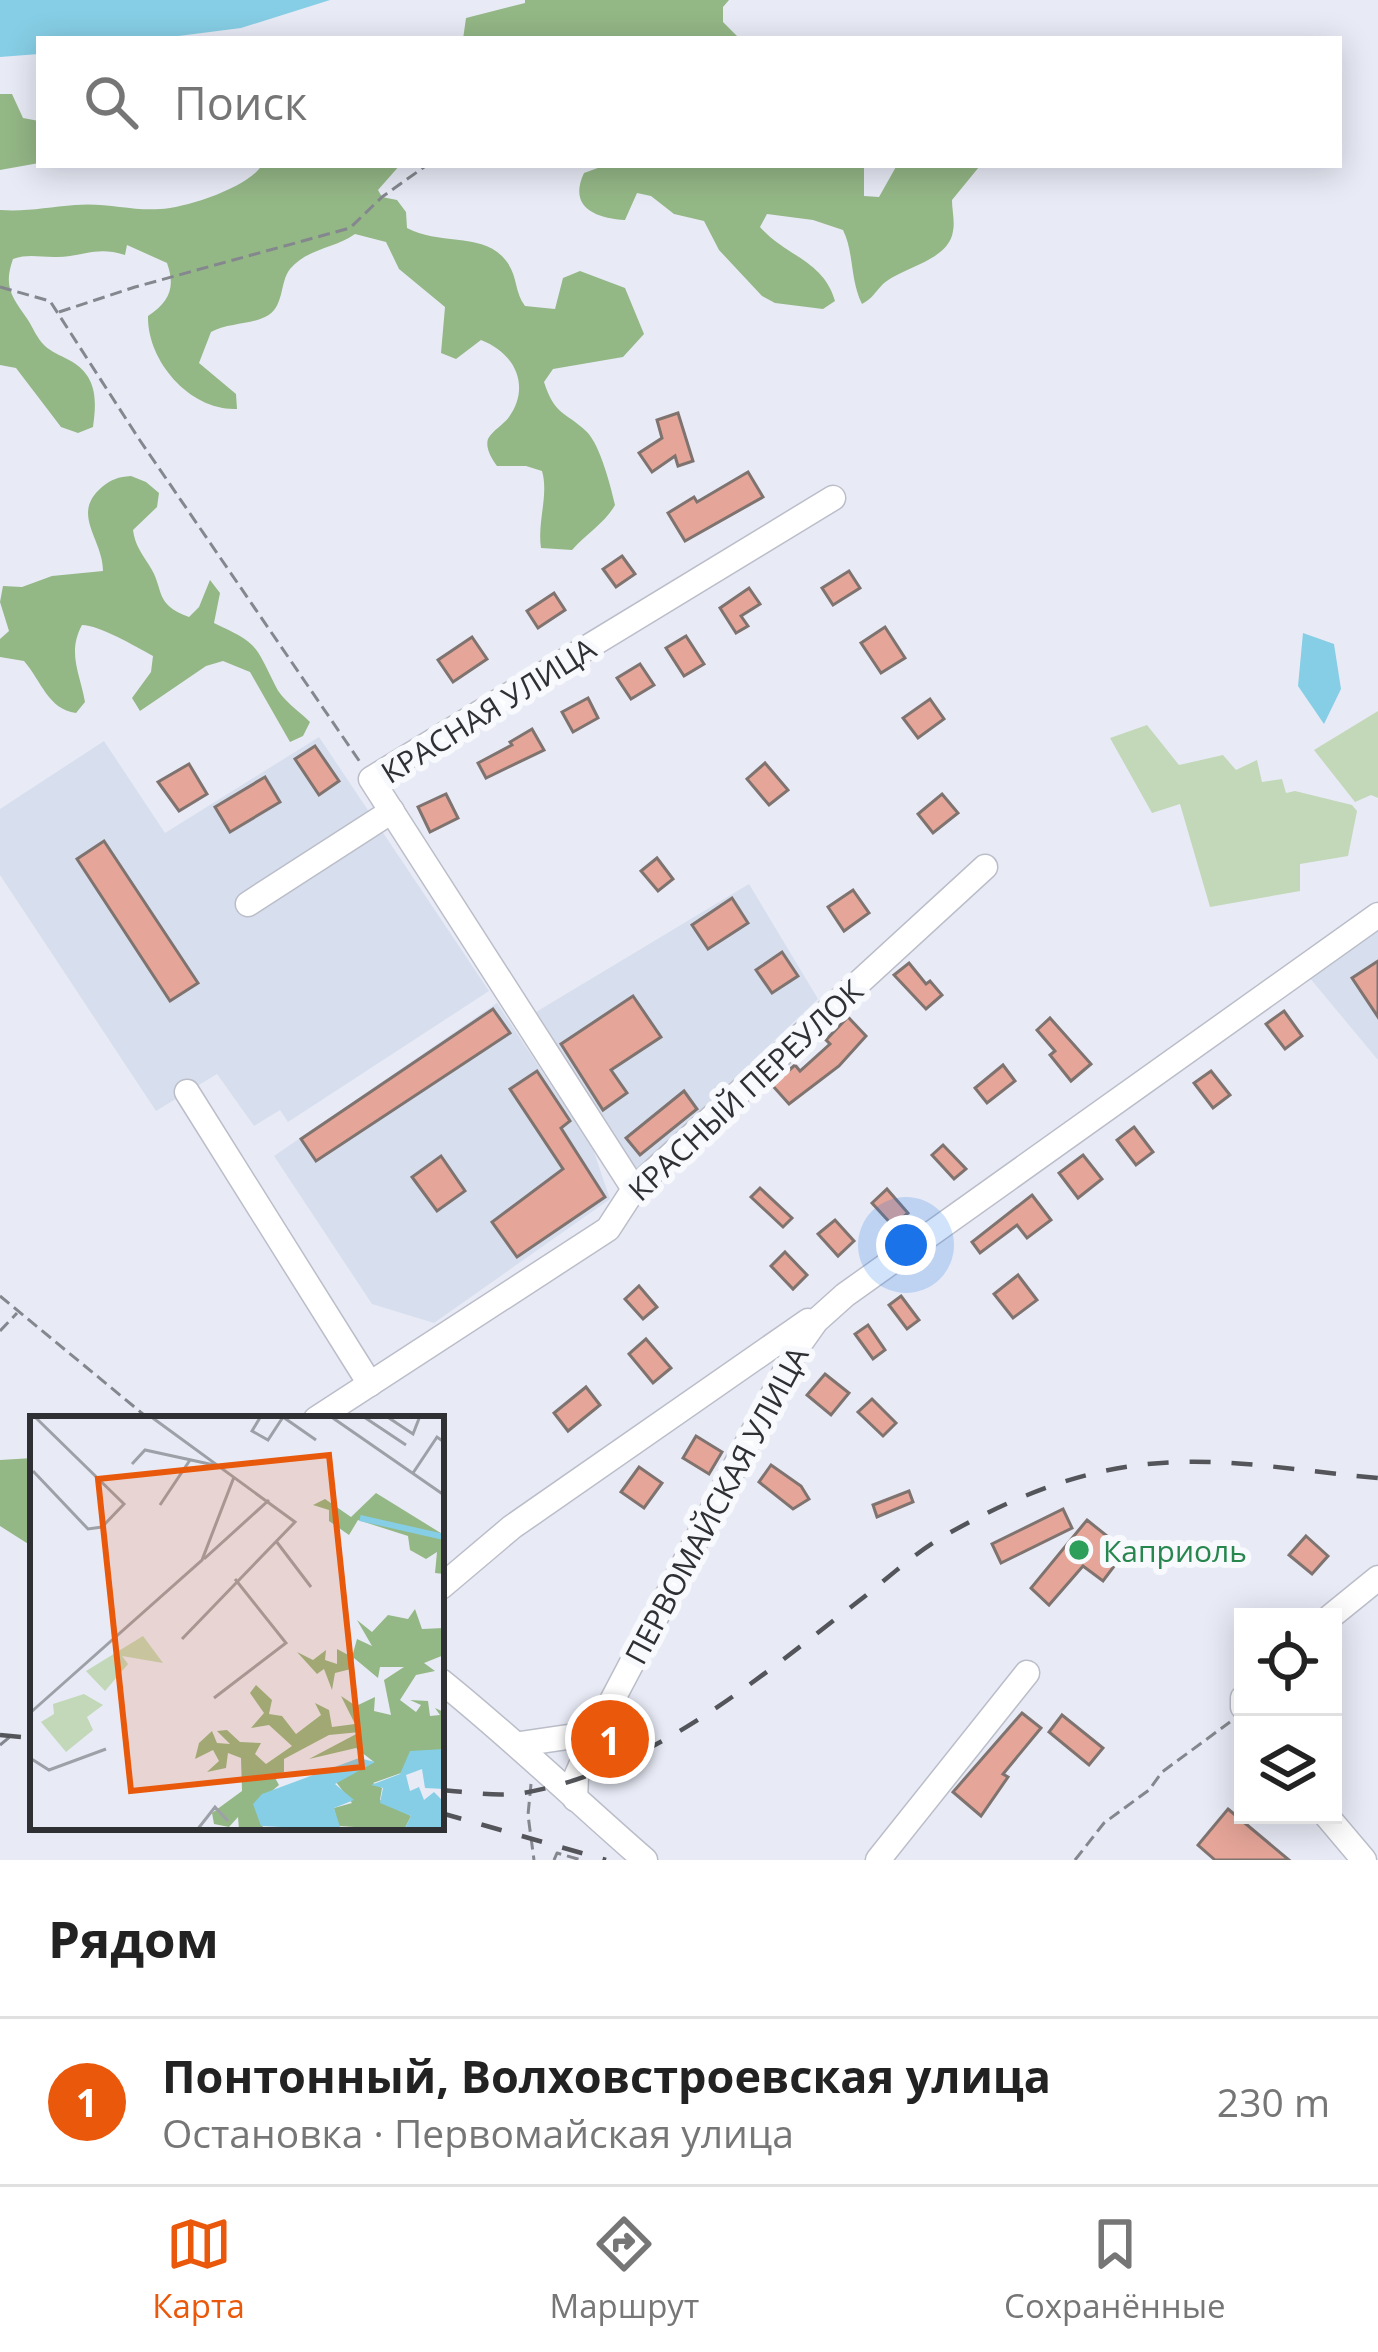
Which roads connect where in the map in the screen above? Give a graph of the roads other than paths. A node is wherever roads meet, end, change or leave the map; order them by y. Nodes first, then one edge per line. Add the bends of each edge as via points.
1 (833, 498) dead end
2 (392, 812) junction
3 (985, 867) dead end
4 (248, 904) dead end
5 (1378, 915) edge
6 (187, 1092) dead end
7 (634, 1189) junction
8 (845, 1295) junction
9 (370, 1384) junction
10 (321, 1416) edge
11 (1378, 1578) edge
12 (444, 1584) edge
13 (1341, 1608) edge
14 (1027, 1673) dead end
15 (444, 1683) edge
16 (595, 1733) junction
17 (520, 1744) junction
18 (575, 1799) junction
19 (1334, 1824) edge
20 (645, 1859) edge
21 (878, 1860) edge
22 (1364, 1860) edge

1 - 2 street, КРАСНАЯ УЛИЦА via 370,779
2 - 4 street
2 - 7 street, КРАСНАЯ УЛИЦА
3 - 7 street, КРАСНЫЙ ПЕРЕУЛОК
5 - 8 street, ПЕРВОМАЙСКАЯ УЛИЦА
6 - 9 street
7 - 9 street, КРАСНЫЙ ПЕРЕУЛОК via 608,1229
8 - 12 street via 512,1526
8 - 16 street, ПЕРВОМАЙСКАЯ УЛИЦА via 799,1345
9 - 10 street, КРАСНЫЙ ПЕРЕУЛОК
11 - 13 street
14 - 21 street
15 - 17 street
16 - 17 street
16 - 18 street, ПЕРВОМАЙСКАЯ УЛИЦА
17 - 18 street
18 - 20 street
19 - 22 street

